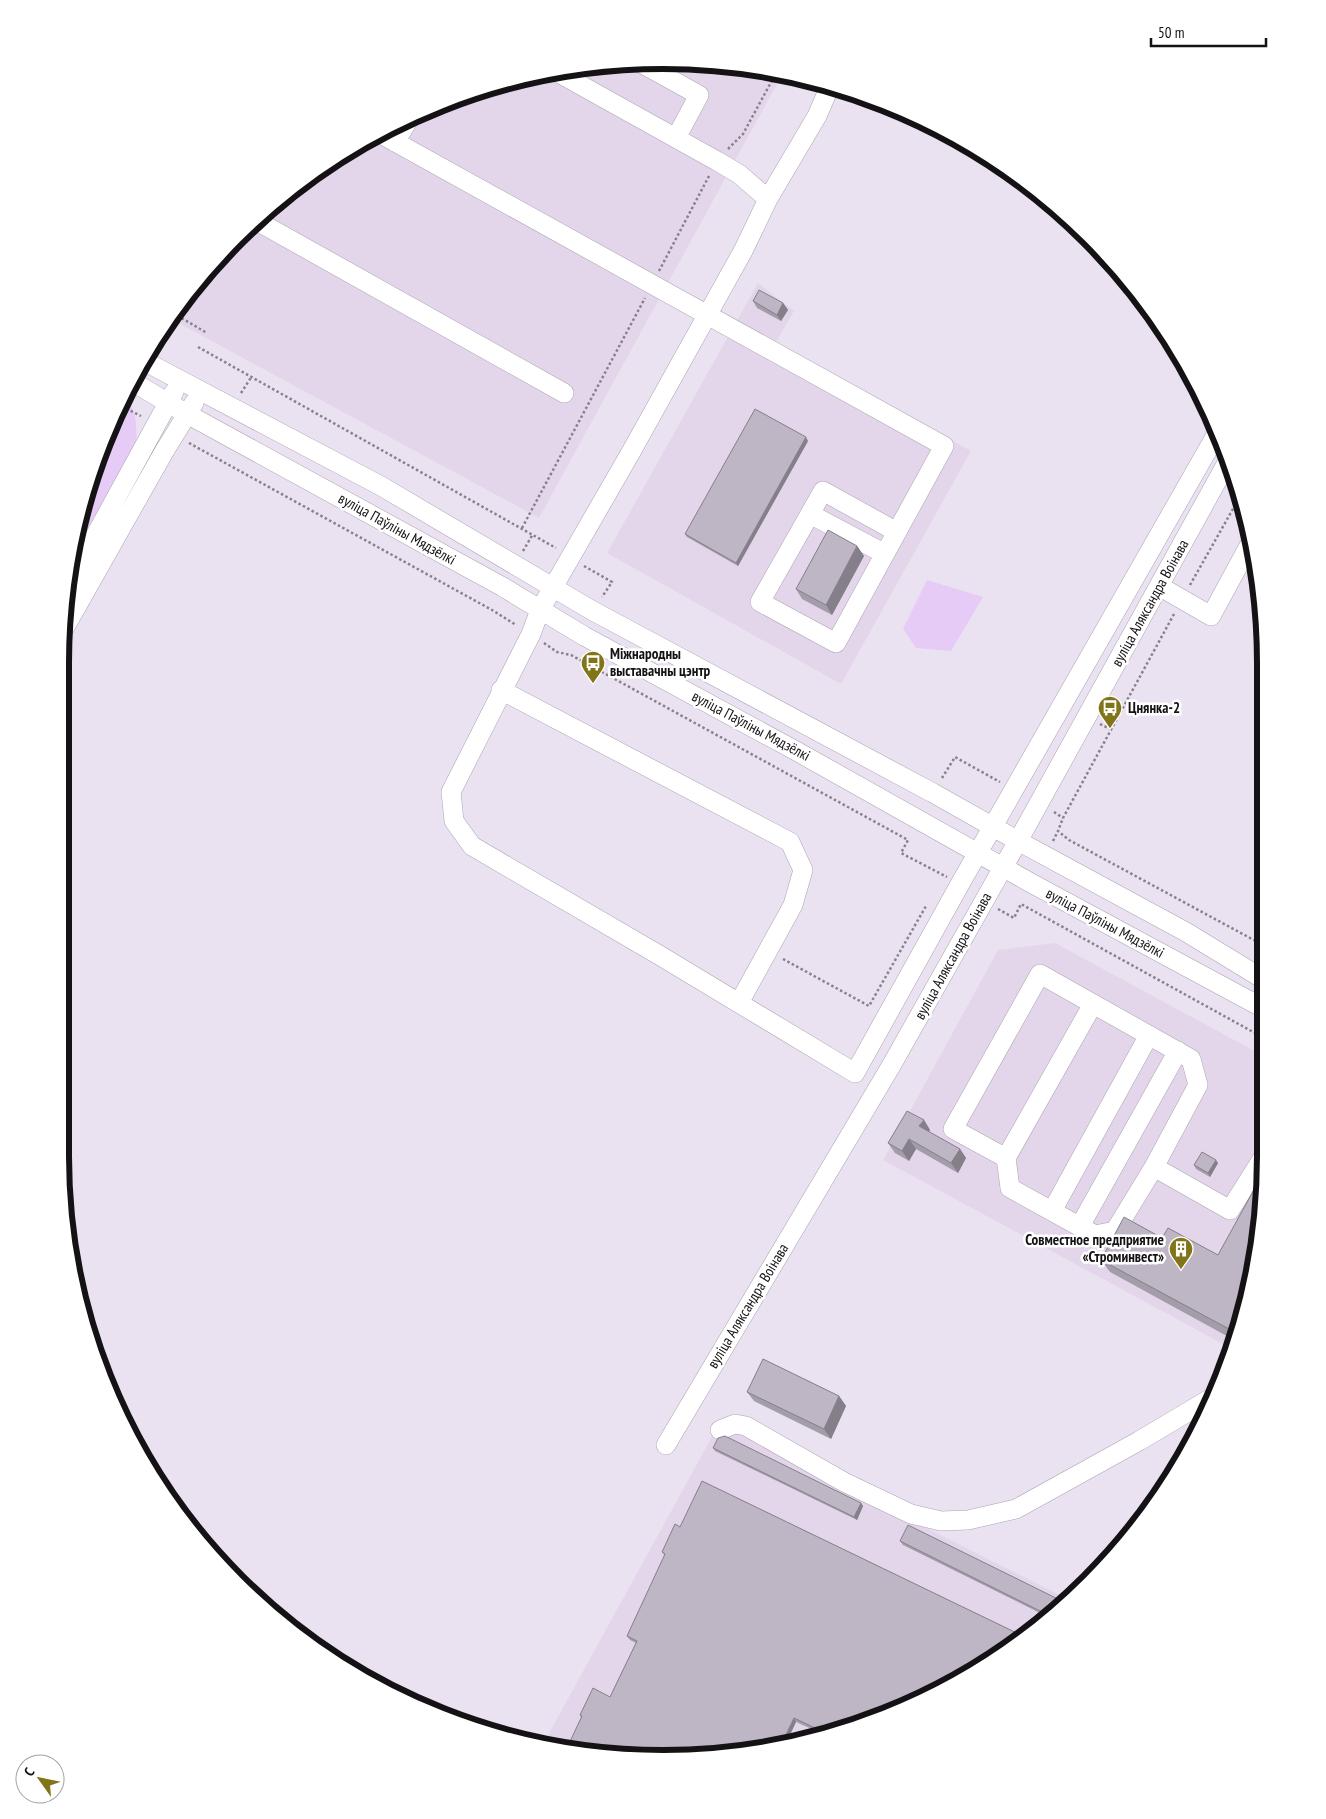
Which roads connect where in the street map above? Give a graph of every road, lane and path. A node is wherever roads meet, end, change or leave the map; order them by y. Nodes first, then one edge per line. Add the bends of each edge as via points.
1 (652, 69) edge
2 (566, 77) edge
3 (827, 92) edge
4 (387, 138) edge
5 (676, 138) junction
6 (768, 199) junction
7 (263, 224) edge
8 (707, 315) junction
9 (180, 317) edge
10 (207, 333) dead end
11 (198, 347) dead end
12 (149, 364) edge
13 (181, 380) junction
14 (138, 385) edge
15 (201, 391) junction
16 (564, 392) dead end
17 (168, 402) junction
18 (126, 409) edge
19 (187, 414) junction
20 (156, 424) junction
21 (174, 435) junction
22 (1213, 440) edge
23 (1224, 468) edge
24 (1236, 504) edge
25 (810, 514) junction
26 (897, 532) junction
27 (1247, 550) edge
28 (885, 554) junction
29 (571, 557) junction
30 (76, 570) edge
31 (1159, 586) junction
32 (552, 588) junction
33 (1182, 600) junction
34 (540, 610) junction
35 (593, 611) junction
36 (71, 617) edge
37 (531, 634) junction
38 (584, 636) junction
39 (571, 654) junction
40 (501, 690) junction
41 (1006, 778) dead end
42 (933, 793) junction
43 (919, 819) junction
44 (992, 827) junction
45 (908, 840) junction
46 (1018, 841) junction
47 (978, 853) junction
48 (1002, 867) junction
49 (960, 884) junction
50 (930, 901) dead end
51 (984, 902) junction
52 (1257, 942) edge
53 (768, 951) junction
54 (1257, 974) edge
55 (739, 1003) junction
56 (1093, 1004) junction
57 (1257, 1004) edge
58 (1257, 1034) edge
59 (1149, 1036) junction
60 (1178, 1051) junction
61 (1006, 1158) junction
62 (1154, 1167) junction
63 (1257, 1168) edge
64 (1052, 1211) junction
65 (1080, 1226) junction
66 (1203, 1403) edge
67 (720, 1430) dead end
68 (666, 1446) dead end

1 - 5 street via 699,95
2 - 5 street
3 - 6 street
4 - 8 street
5 - 6 street via 739,174
6 - 8 street
7 - 16 street
8 - 26 street via 944,446
8 - 29 street
9 - 10 path
11 - 29 path
12 - 13 street, вуліца Паўліны Мядзёлкі
13 - 15 street, вуліца Паўліны Мядзёлкі
13 - 17 street
14 - 17 street, вуліца Паўліны Мядзёлкі
15 - 19 street
15 - 32 street, вуліца Паўліны Мядзёлкі via 381,486
17 - 19 street, вуліца Паўліны Мядзёлкі
17 - 20 street
18 - 20 path
19 - 21 street
19 - 34 street, вуліца Паўліны Мядзёлкі
20 - 30 street
21 - 36 street
21 - 37 path
22 - 44 street, вуліца Аляксандра Воінава
23 - 31 street, вуліца Аляксандра Воінава
24 - 33 path
25 - 26 street via 823,491
25 - 28 street
25 - 28 street via 760,602 836,643
26 - 28 street
27 - 33 street via 1211,616
29 - 32 street
29 - 35 path via 612,582
31 - 33 street
31 - 46 street, вуліца Аляксандра Воінава
32 - 34 street
32 - 35 street, вуліца Паўліны Мядзёлкі
33 - 52 path via 1058,831 1069,840
34 - 37 street
34 - 38 street, вуліца Паўліны Мядзёлкі
35 - 42 street, вуліца Паўліны Мядзёлкі
37 - 39 path via 557,652
37 - 40 street
38 - 39 path
38 - 43 street, вуліца Паўліны Мядзёлкі
39 - 45 path
40 - 53 street via 790,842 803,870 793,905
40 - 55 street via 451,792 454,821 472,846
41 - 42 path via 1002,783 955,757
42 - 44 street, вуліца Паўліны Мядзёлкі
43 - 45 path
43 - 47 street, вуліца Паўліны Мядзёлкі
44 - 46 street, вуліца Паўліны Мядзёлкі
44 - 47 street, вуліца Аляксандра Воінава
45 - 49 path via 902,853
46 - 48 street, вуліца Аляксандра Воінава
46 - 54 street, вуліца Паўліны Мядзёлкі
47 - 48 street, вуліца Паўліны Мядзёлкі
47 - 49 street, вуліца Аляксандра Воінава
48 - 51 street, вуліца Аляксандра Воінава
48 - 57 street, вуліца Паўліны Мядзёлкі
49 - 55 street, вуліца Аляксандра Воінава via 855,1074
50 - 53 path via 869,1006
51 - 58 path via 1014,918 1022,904
51 - 68 street, вуліца Аляксандра Воінава
53 - 55 street
56 - 59 street
56 - 61 street
56 - 61 street via 1040,974 972,1094 953,1129
59 - 60 street
59 - 64 street
60 - 62 street via 1191,1059 1198,1084
60 - 65 street
61 - 64 street via 1010,1188
62 - 63 street via 1230,1210
62 - 65 street via 1116,1231 1095,1235
64 - 65 street
66 - 67 street via 1016,1509 968,1520 941,1522 911,1514 844,1482 746,1426 735,1424

